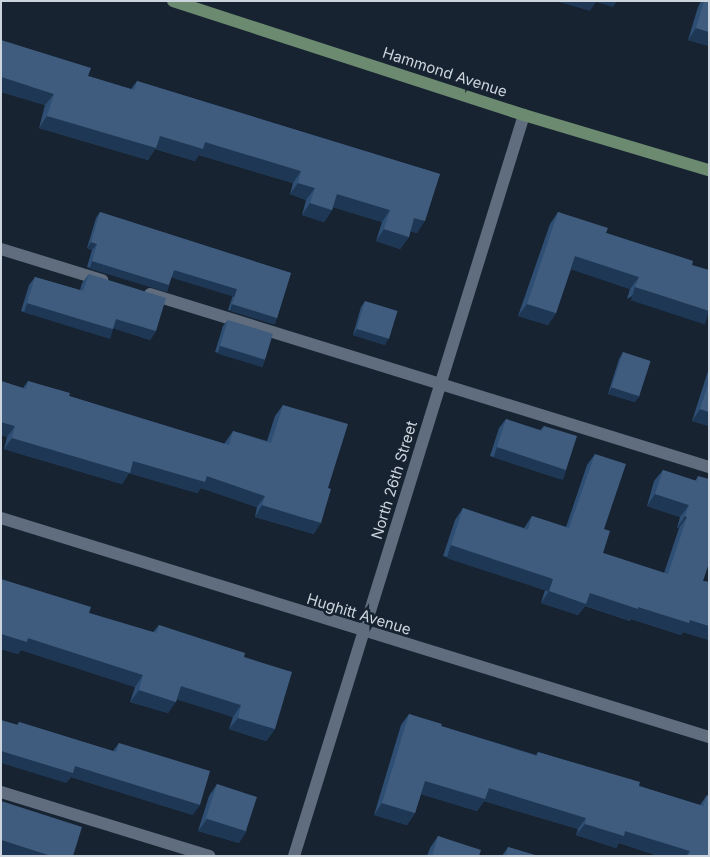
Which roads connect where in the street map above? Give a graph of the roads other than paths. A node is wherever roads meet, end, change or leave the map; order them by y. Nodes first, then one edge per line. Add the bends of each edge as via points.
1 (173, 1) edge
2 (524, 115) junction
3 (709, 170) edge
4 (1, 249) edge
5 (116, 284) edge
6 (135, 290) edge
7 (441, 384) junction
8 (709, 468) edge
9 (1, 518) edge
10 (364, 632) junction
11 (709, 737) edge
12 (1, 792) edge
13 (209, 856) edge
14 (294, 856) edge

1 - 2 street, Hammond Avenue
2 - 3 street, Hammond Avenue
2 - 7 street, North 26th Street
4 - 5 street
6 - 7 street
7 - 8 street
7 - 10 street, North 26th Street
9 - 10 street, Hughitt Avenue
10 - 11 street, Hughitt Avenue
10 - 14 street, North 26th Street
12 - 13 street

